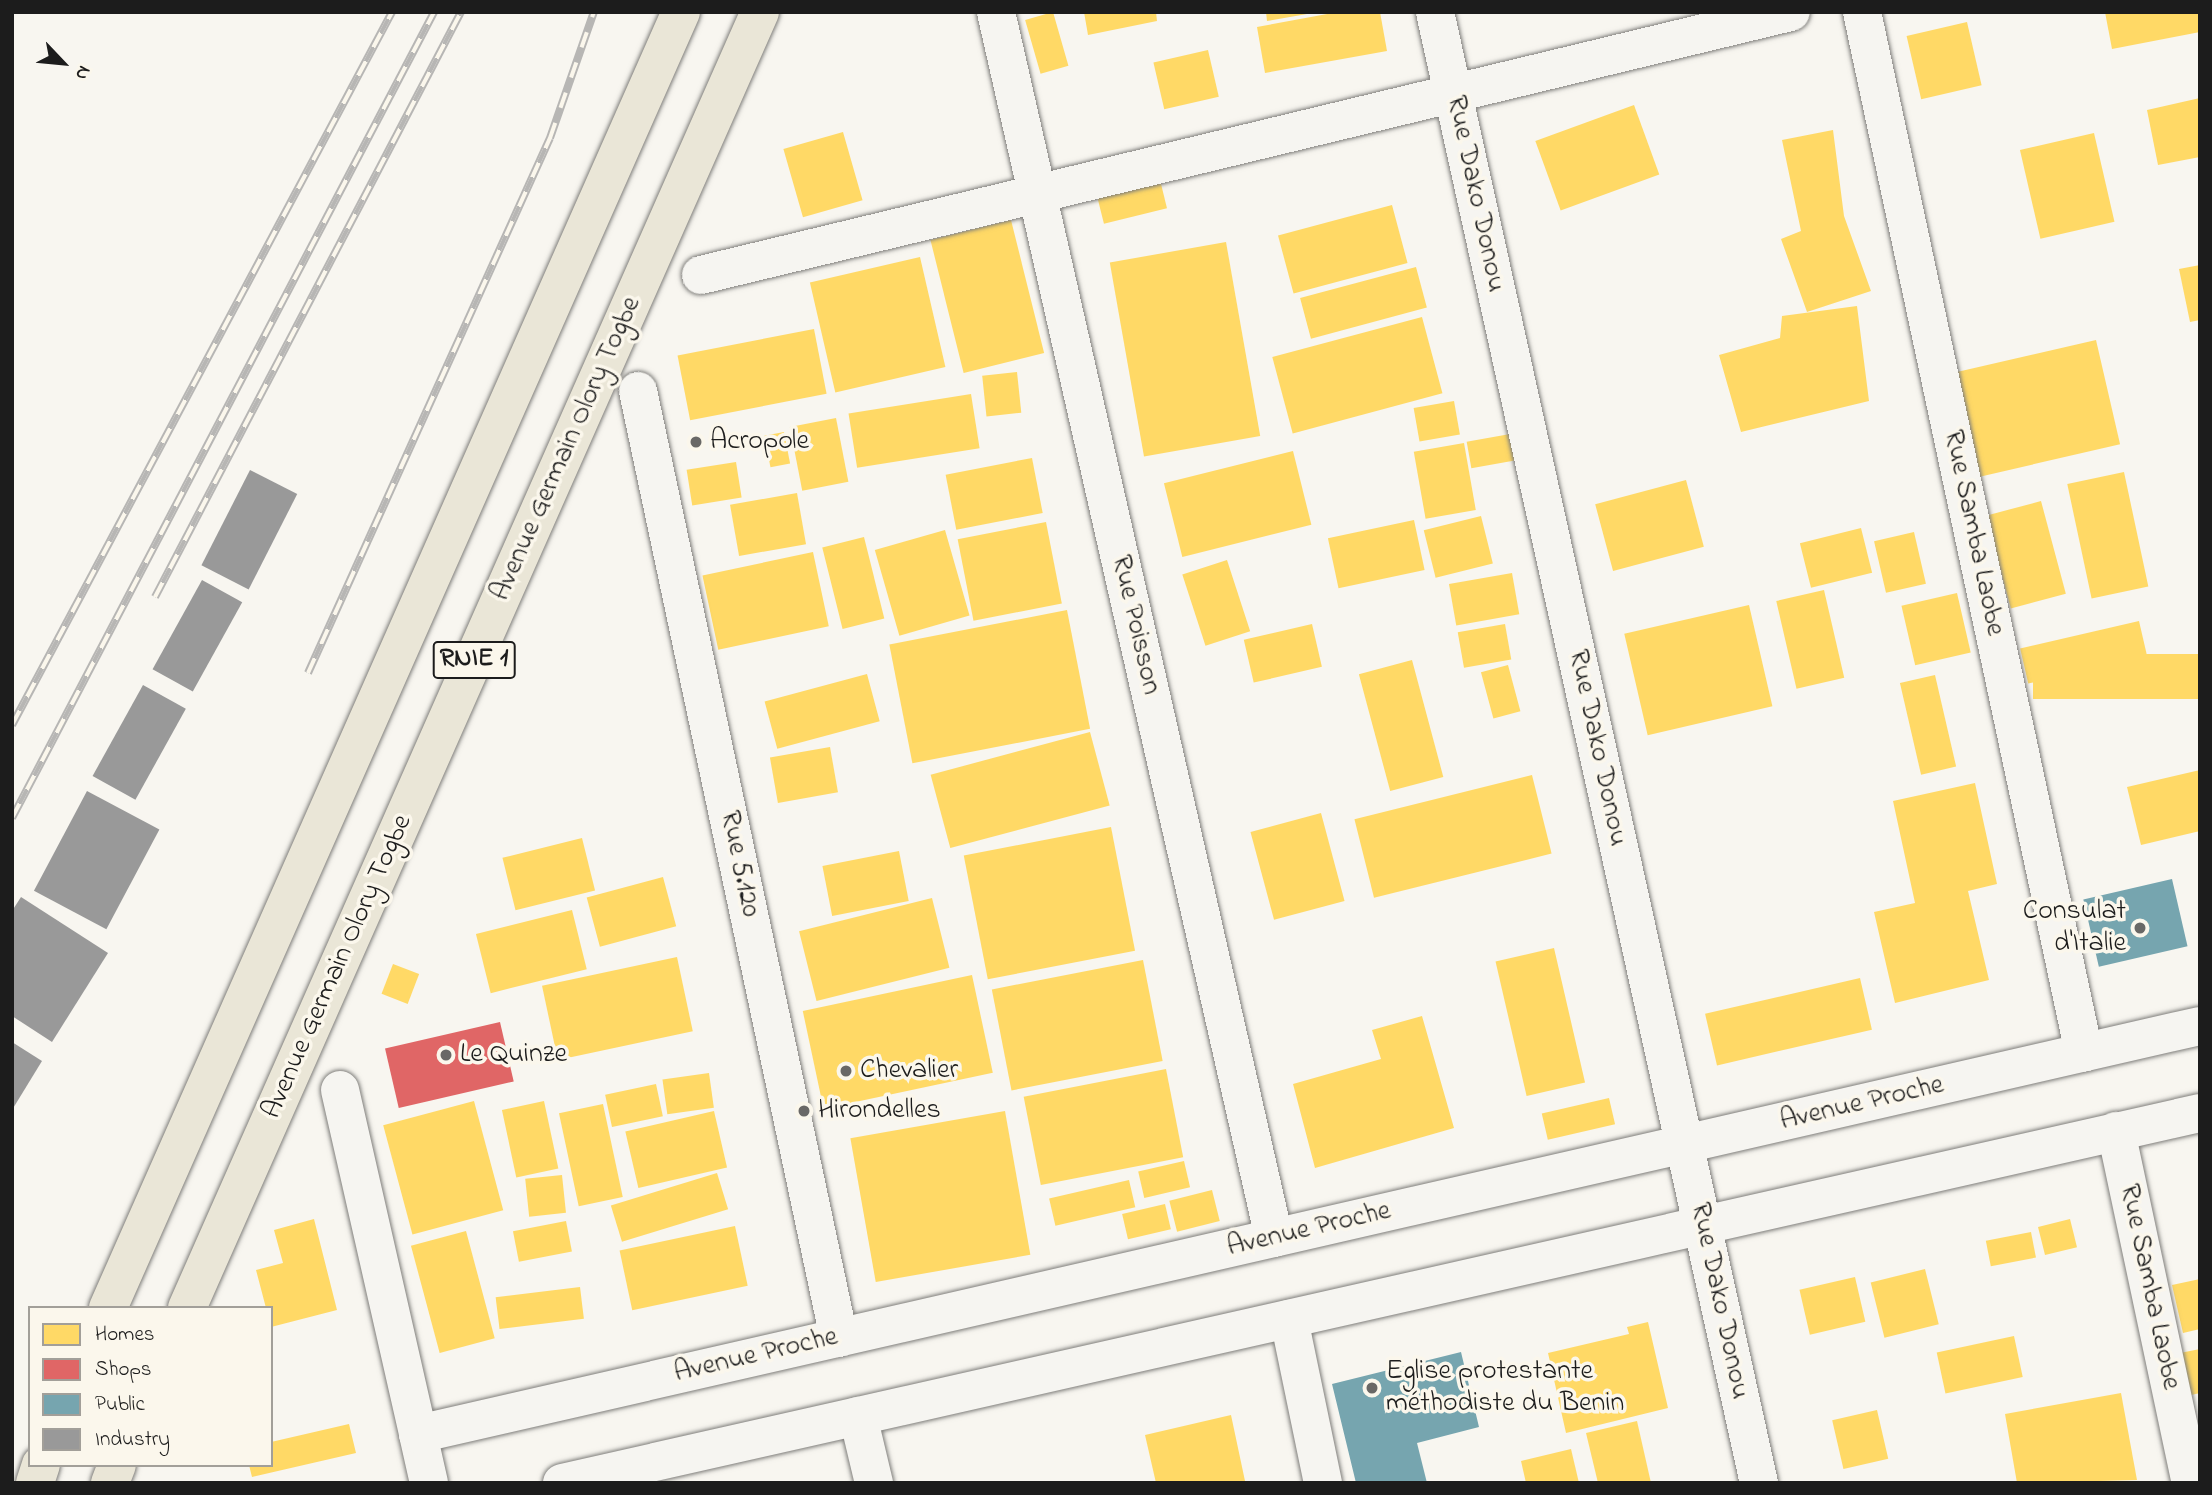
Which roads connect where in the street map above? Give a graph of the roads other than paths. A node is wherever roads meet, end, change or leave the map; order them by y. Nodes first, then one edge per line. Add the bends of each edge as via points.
1 (681, 12) edge
2 (760, 12) edge
3 (996, 12) edge
4 (1436, 12) edge
5 (1791, 12) edge
6 (1862, 12) edge
7 (1453, 93) junction
8 (1037, 194) junction
9 (701, 275) dead end
10 (638, 391) dead end
11 (2200, 1026) edge
12 (2084, 1053) junction
13 (340, 1090) dead end
14 (2200, 1113) edge
15 (2116, 1131) junction
16 (1685, 1145) junction
17 (1702, 1226) junction
18 (1274, 1238) junction
19 (109, 1306) edge
20 (188, 1306) edge
21 (1289, 1319) junction
22 (839, 1338) junction
23 (858, 1416) junction
24 (418, 1434) junction
25 (429, 1483) edge
26 (562, 1483) edge
27 (874, 1483) edge
28 (1323, 1483) edge
29 (1759, 1483) edge
30 (2191, 1483) edge

1 - 19 highway, RNIE 1
2 - 20 highway, Avenue Germain Olory Togbe / RNIE 1
3 - 8 street, Rue Poisson
4 - 7 street, Rue Dako Donou
5 - 7 street
6 - 12 street, Rue Samba Laobe
7 - 8 street
7 - 16 street, Rue Dako Donou
8 - 9 street
8 - 18 street, Rue Poisson
10 - 22 street, Rue 5.120
11 - 12 street, Avenue Proche
12 - 16 street, Avenue Proche
13 - 24 street
14 - 15 street
15 - 17 street
15 - 30 street, Rue Samba Laobe
16 - 17 street, Rue Dako Donou
16 - 18 street, Avenue Proche
17 - 21 street
17 - 29 street, Rue Dako Donou
18 - 22 street, Avenue Proche
21 - 23 street
21 - 28 street
22 - 24 street, Avenue Proche
23 - 26 street
23 - 27 street
24 - 25 street

